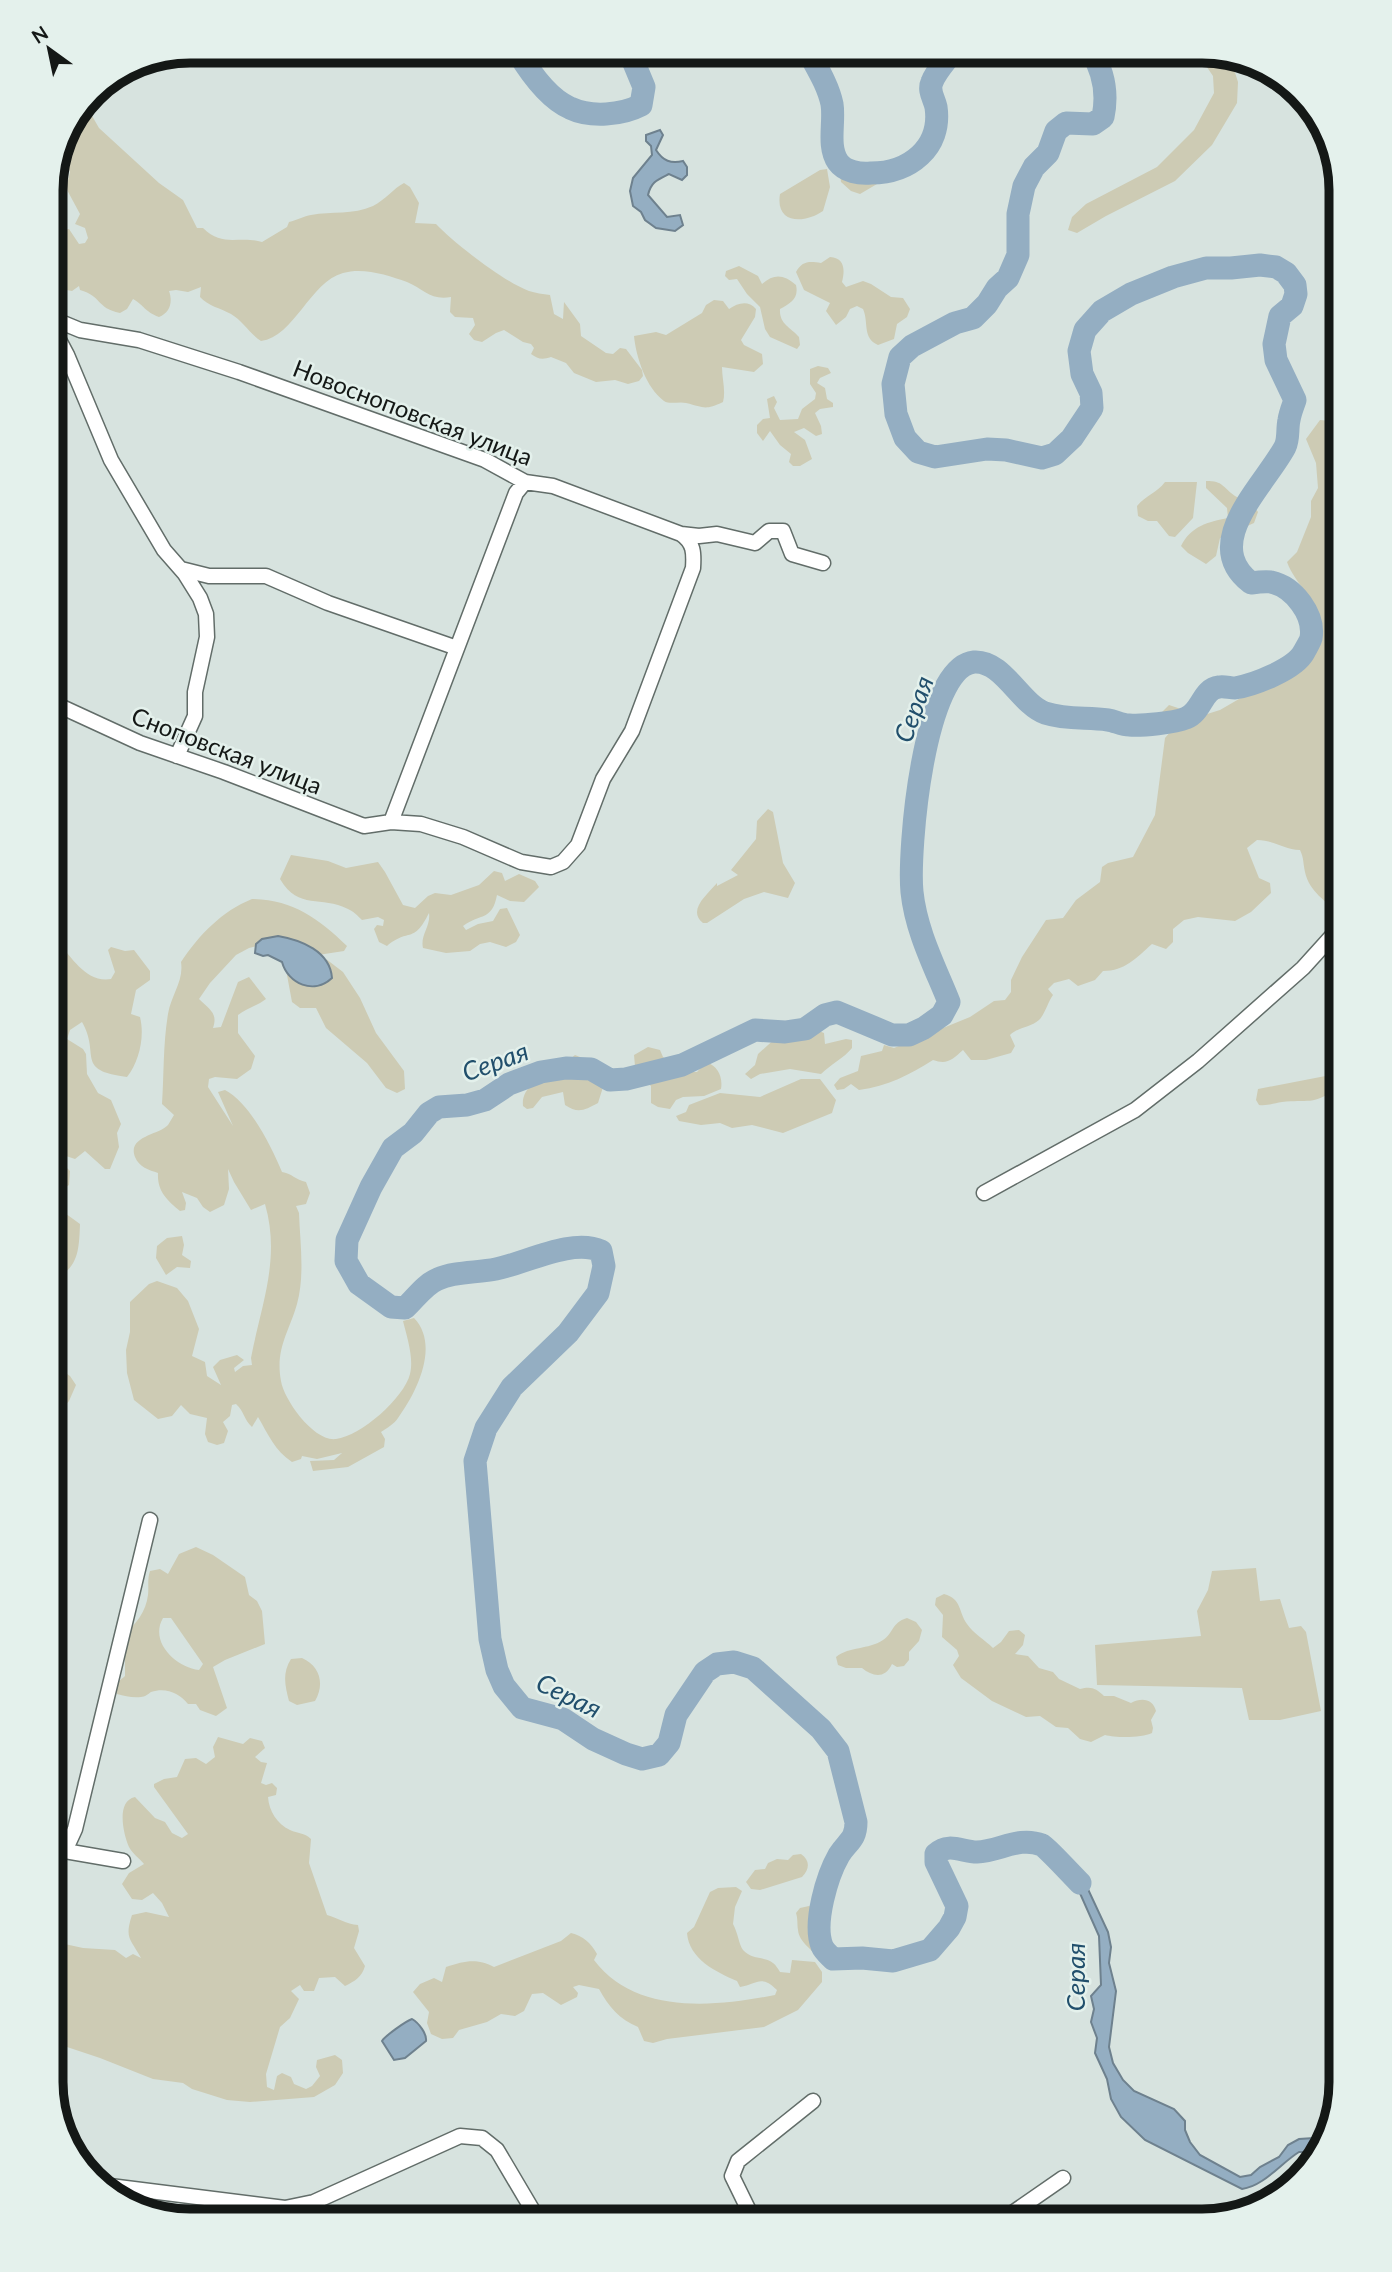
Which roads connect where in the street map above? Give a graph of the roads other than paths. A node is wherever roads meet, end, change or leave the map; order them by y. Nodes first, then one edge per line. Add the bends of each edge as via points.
1 (63, 323) edge
2 (63, 348) edge
3 (525, 482) junction
4 (681, 534) junction
5 (823, 563) dead end
6 (181, 569) junction
7 (457, 648) junction
8 (63, 708) edge
9 (177, 756) junction
10 (390, 822) junction
11 (1329, 941) edge
12 (984, 1193) dead end
13 (150, 1520) dead end
14 (65, 1851) joint
15 (123, 1861) dead end
16 (813, 2101) dead end
17 (1063, 2178) dead end
18 (118, 2187) edge
19 (532, 2209) edge
20 (748, 2209) edge
21 (1018, 2209) edge

1 - 3 street, Новосноповская улица via 139,340 239,372 485,460
2 - 6 street via 111,460 164,550
3 - 4 street, Новосноповская улица via 553,486
3 - 7 street via 516,493
4 - 5 street, Новосноповская улица via 717,534 755,542 769,531 783,531 792,554
4 - 10 street, Сноповская улица via 694,551 693,568 632,732 604,779 579,845 563,862 551,867 521,862 421,824
6 - 7 street via 209,576 266,576
6 - 9 street via 200,598 207,637 195,692 195,716
7 - 10 street
8 - 9 street, Сноповская улица
9 - 10 street, Сноповская улица via 364,826
11 - 12 street via 1198,1061 1135,1110
13 - 14 street via 75,1829
14 - 15 street
16 - 20 street via 738,2161 732,2176
17 - 21 street
18 - 19 street via 285,2208 314,2202 460,2136 482,2138 497,2150

